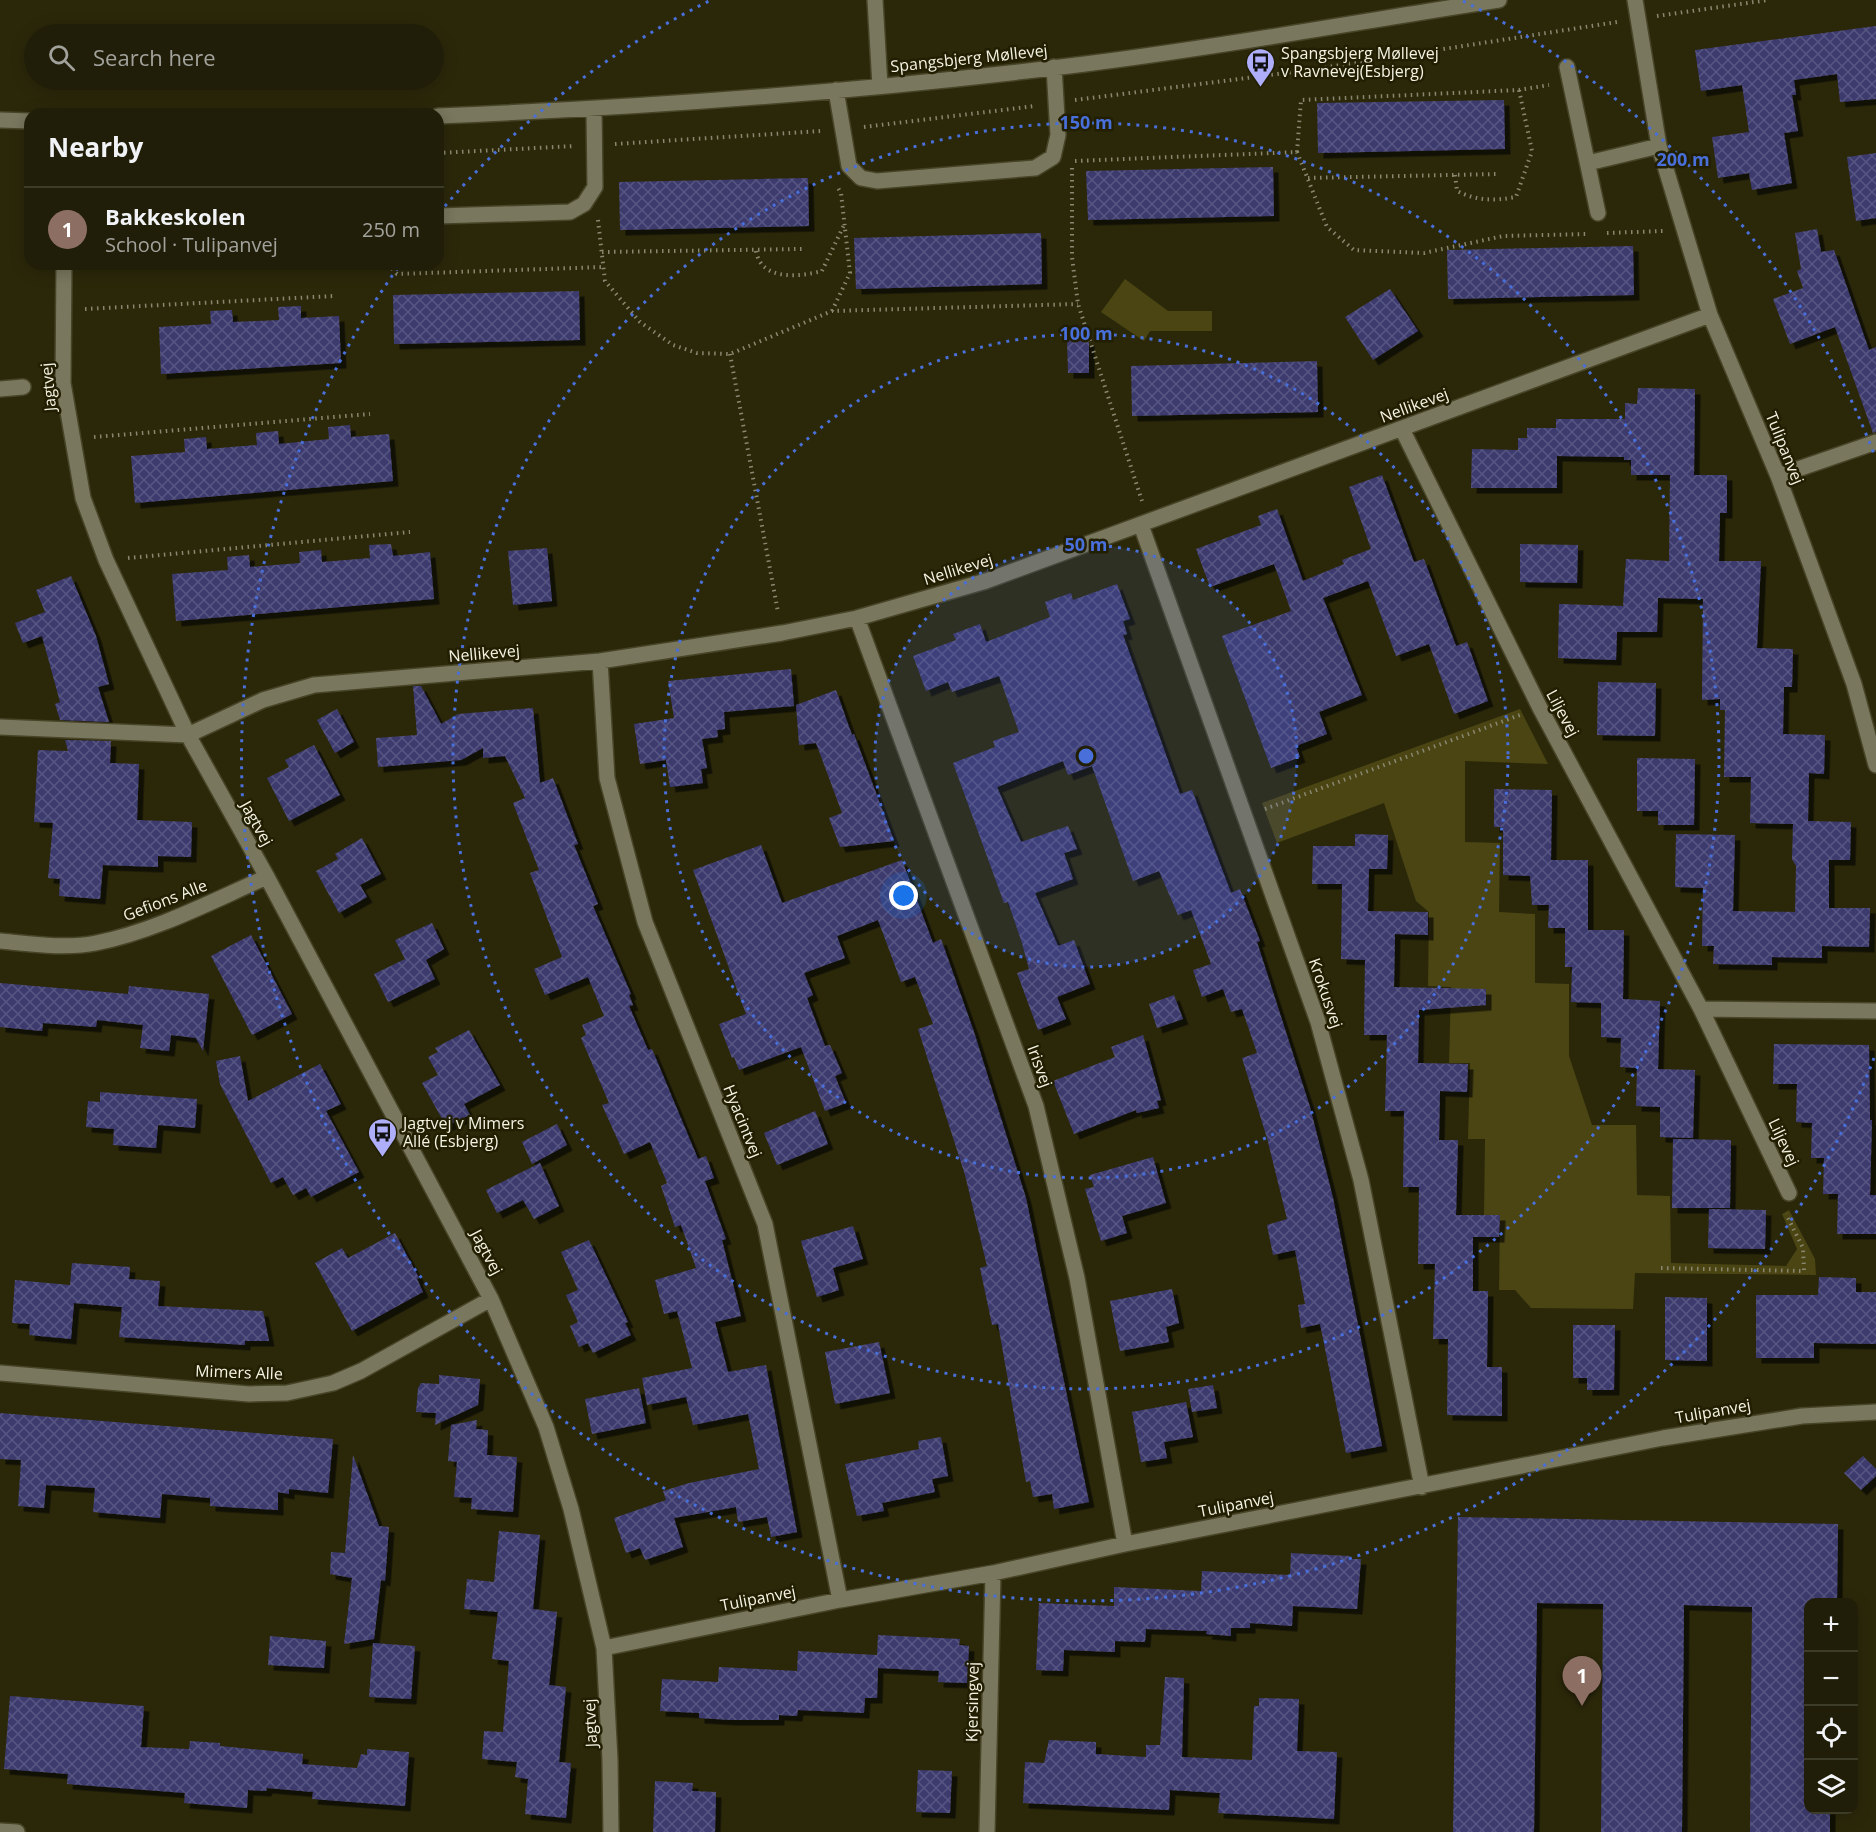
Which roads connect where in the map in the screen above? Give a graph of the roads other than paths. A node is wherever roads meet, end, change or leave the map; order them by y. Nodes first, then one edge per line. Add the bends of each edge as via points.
1 (875, 0) edge
2 (1499, 0) edge
3 (1635, 0) edge
4 (1054, 67) junction
5 (1569, 75) road end
6 (880, 86) junction
7 (836, 90) junction
8 (594, 109) junction
9 (444, 116) edge
10 (0, 120) edge
11 (24, 121) edge
12 (1659, 146) junction
13 (1588, 163) junction
14 (1598, 213) dead end
15 (444, 216) edge
16 (64, 270) edge
17 (1710, 315) junction
18 (23, 387) dead end
19 (0, 389) edge
20 (1402, 429) junction
21 (1876, 442) edge
22 (1778, 476) junction
23 (1141, 525) junction
24 (856, 618) junction
25 (600, 662) junction
26 (0, 727) edge
27 (188, 735) junction
28 (1876, 765) edge
29 (267, 878) junction
30 (0, 941) edge
31 (1701, 1009) junction
32 (1876, 1011) edge
33 (1789, 1193) road end
34 (491, 1299) junction
35 (0, 1373) edge
36 (1876, 1412) edge
37 (1422, 1487) junction
38 (1125, 1544) junction
39 (993, 1573) junction
40 (840, 1600) junction
41 (604, 1648) junction
42 (0, 1831) edge
43 (17, 1832) edge
44 (611, 1832) edge
45 (987, 1832) edge

1 - 6 street
2 - 4 street, Spangsbjerg Møllevej
3 - 12 street, Tulipanvej
4 - 6 street, Spangsbjerg Møllevej
4 - 7 street via 1058,135 1053,157 1035,168 877,181 861,178 849,166
5 - 13 street
6 - 7 street, Spangsbjerg Møllevej
7 - 8 street, Spangsbjerg Møllevej
8 - 9 street, Spangsbjerg Møllevej
8 - 15 street via 595,187 584,204 570,212
10 - 11 street
12 - 13 street
12 - 17 street, Tulipanvej
13 - 14 street
16 - 27 street, Jagtvej via 63,383 83,498 106,560
17 - 20 street, Nellikevej
17 - 22 street, Tulipanvej
18 - 19 street
20 - 23 street, Nellikevej
20 - 31 street, Liljevej via 1540,708
21 - 22 street
22 - 28 street, Tulipanvej via 1854,684
23 - 24 street, Nellikevej via 986,581
23 - 37 street, Krokusvej via 1318,1022 1361,1180
24 - 25 street, Nellikevej
24 - 38 street, Irisvej via 1035,1106 1077,1278
25 - 27 street, Nellikevej via 314,685 263,700
25 - 40 street, Hyacintvej via 607,778 645,922 765,1224
26 - 27 street
27 - 29 street, Jagtvej
29 - 30 street, Gefions Alle via 145,930 95,943 44,945
29 - 34 street, Jagtvej
31 - 32 street
31 - 33 street, Liljevej
34 - 35 street, Mimers Alle via 361,1371 333,1383 287,1393 249,1394
34 - 41 street, Jagtvej via 546,1426 571,1509
36 - 37 street, Tulipanvej via 1802,1416 1725,1427
37 - 38 street, Tulipanvej
38 - 39 street, Tulipanvej
39 - 40 street, Tulipanvej
39 - 45 street, Kjersingvej
40 - 41 street, Tulipanvej
41 - 44 street, Jagtvej
42 - 43 street

